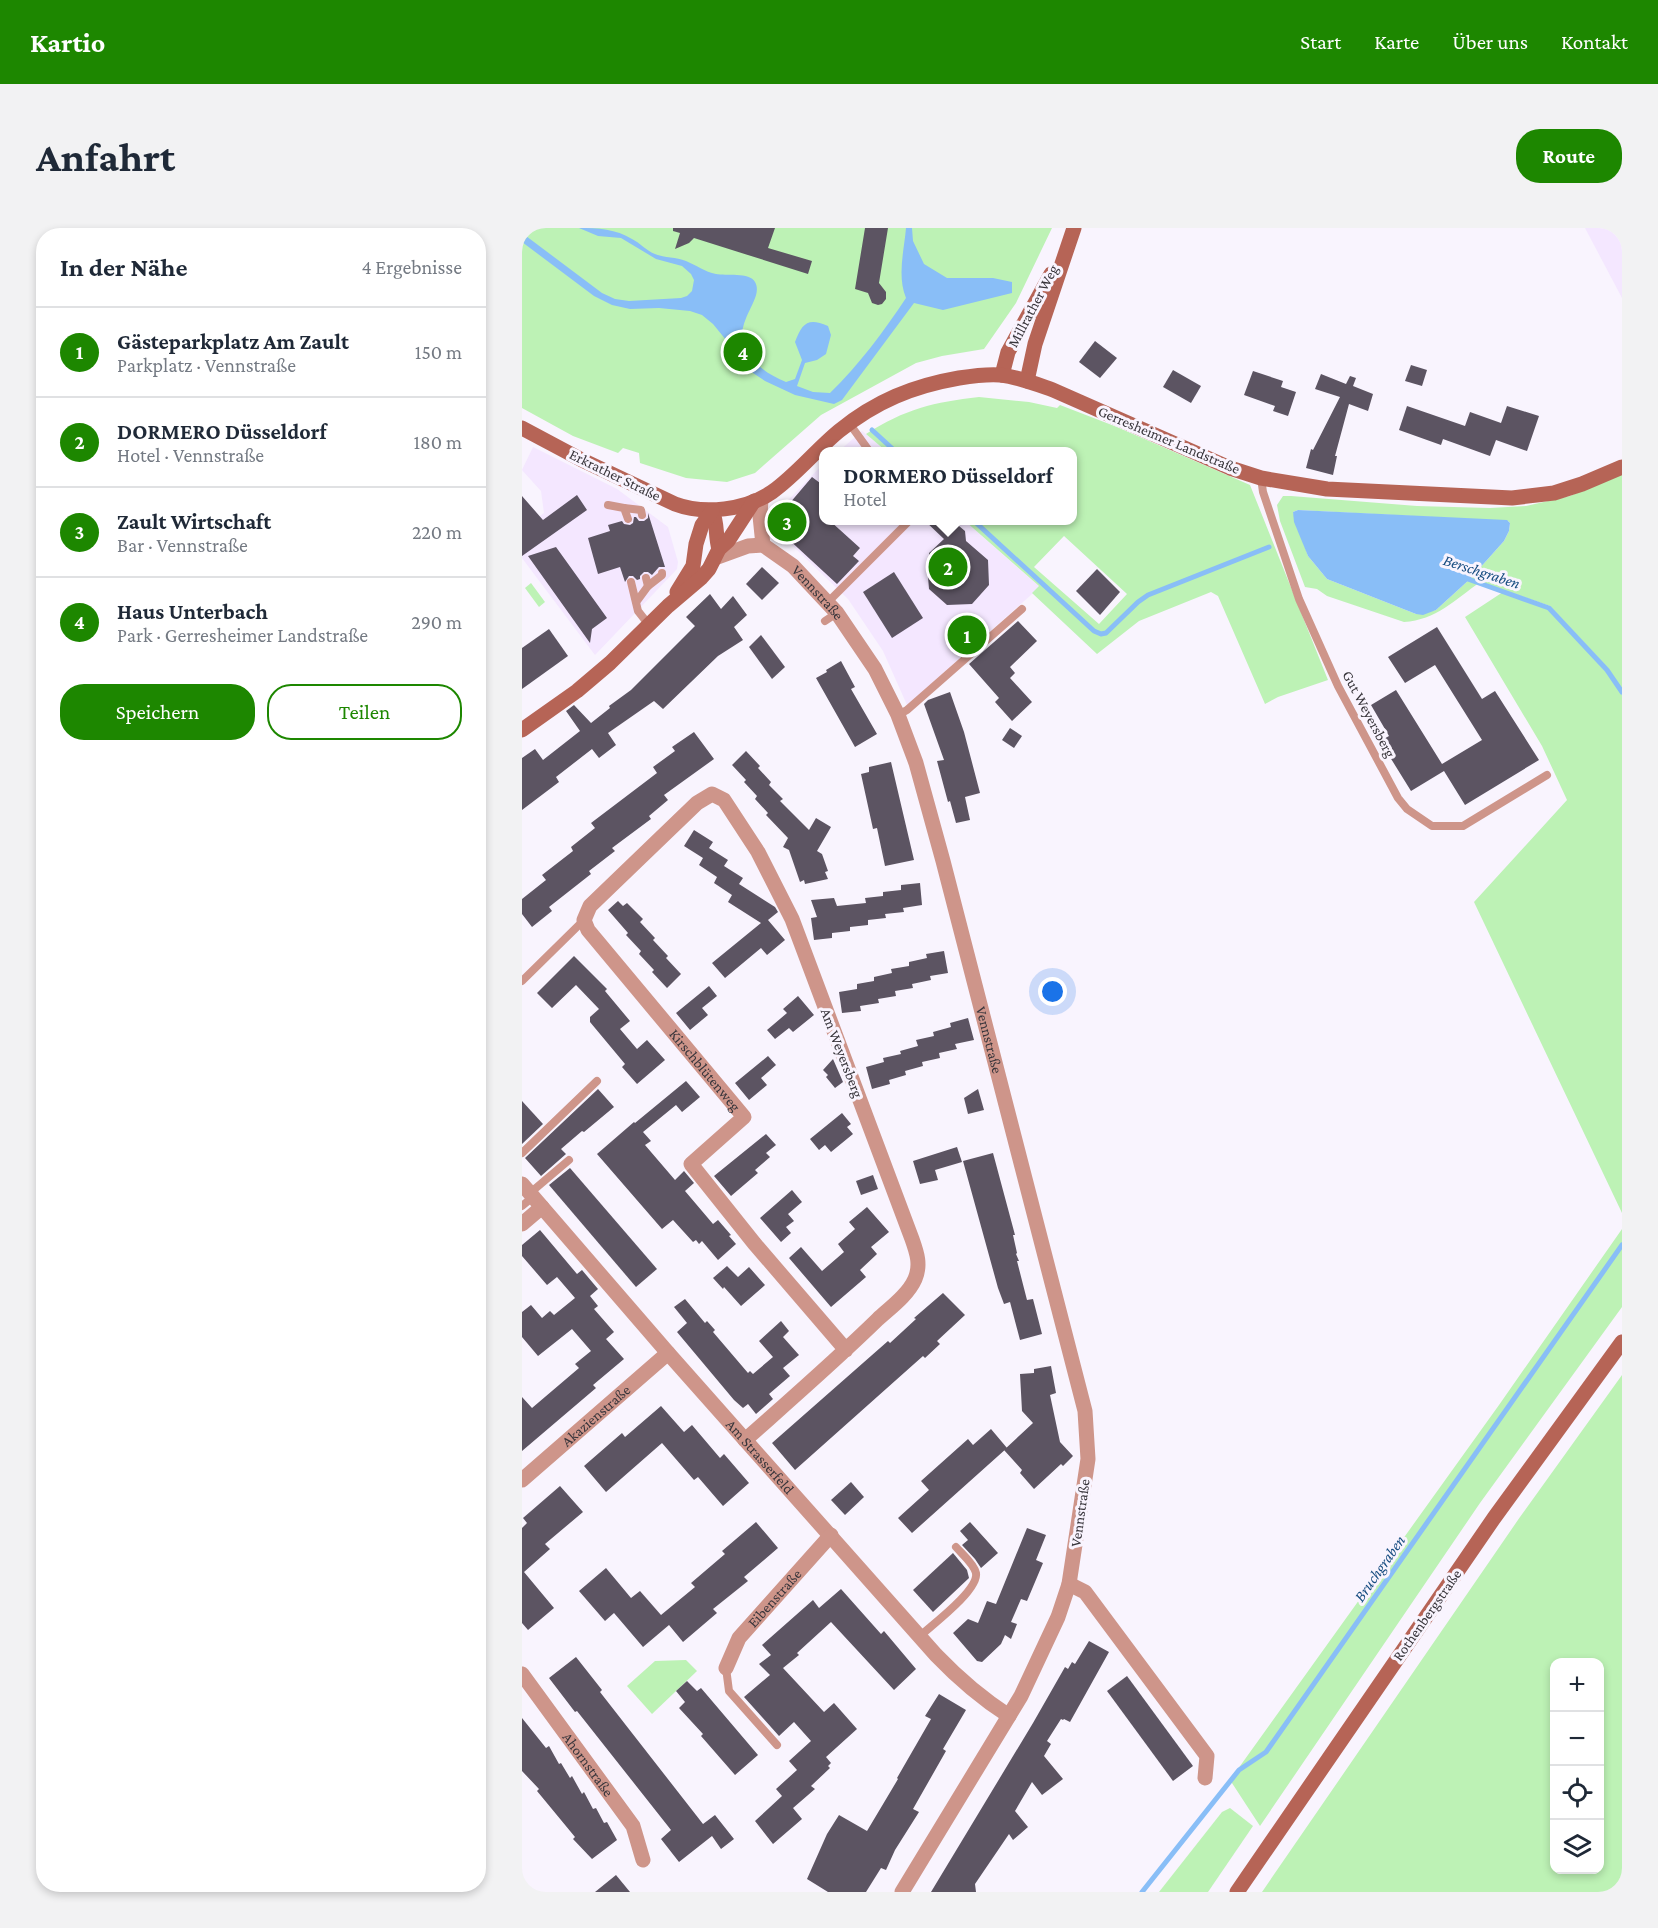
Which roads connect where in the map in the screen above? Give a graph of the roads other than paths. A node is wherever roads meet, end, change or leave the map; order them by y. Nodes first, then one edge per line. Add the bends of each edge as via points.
1 (1072, 234) edge
2 (1002, 375) junction
3 (1027, 381) junction
4 (849, 423) junction
5 (522, 428) edge
6 (820, 447) edge
7 (866, 447) edge
8 (819, 448) edge
9 (1622, 467) edge
10 (1262, 478) junction
11 (758, 500) junction
12 (608, 505) dead end
13 (684, 507) junction
14 (624, 508) junction
15 (712, 510) junction
16 (642, 515) dead end
17 (628, 519) dead end
18 (906, 525) edge
19 (696, 544) junction
20 (764, 545) junction
21 (717, 554) junction
22 (662, 573) dead end
23 (631, 582) dead end
24 (637, 601) junction
25 (668, 606) junction
26 (1022, 609) dead end
27 (830, 612) junction
28 (649, 625) junction
29 (898, 715) junction
30 (522, 730) edge
31 (1547, 776) dead end
32 (584, 920) junction
33 (522, 981) edge
34 (597, 1081) dead end
35 (522, 1153) edge
36 (569, 1160) dead end
37 (530, 1197) edge
38 (522, 1224) edge
39 (1622, 1342) edge
40 (846, 1350) junction
41 (668, 1353) junction
42 (745, 1440) junction
43 (522, 1480) edge
44 (831, 1535) junction
45 (956, 1547) dead end
46 (1070, 1584) junction
47 (920, 1636) junction
48 (726, 1668) joint
49 (522, 1674) edge
50 (1009, 1716) junction
51 (777, 1745) dead end
52 (1205, 1778) dead end
53 (643, 1860) dead end
54 (902, 1892) edge
55 (1237, 1892) edge

1 - 2 main road, Millrather Weg via 1008,352
1 - 3 main road, Millrather Weg via 1035,344
2 - 3 main road, Gerresheimer Landstraße
2 - 4 main road, Gerresheimer Landstraße via 917,387
3 - 10 main road, Gerresheimer Landstraße via 1207,459
4 - 6 main road, Gerresheimer Landstraße
4 - 7 lane
5 - 13 main road, Erkrather Straße
8 - 11 main road, Gerresheimer Landstraße via 783,483
9 - 10 main road, Gerresheimer Landstraße via 1554,493 1512,498 1327,489
10 - 31 lane, Gut Weyersberg via 1263,492 1299,599 1338,686 1407,809 1432,826 1463,826
11 - 15 main road, Gerresheimer Landstraße
11 - 20 street
11 - 21 main road, Gerresheimer Landstraße
12 - 14 lane
13 - 15 main road, Erkrather Straße
13 - 19 main road
14 - 16 lane via 641,510
14 - 17 lane
15 - 19 main road, Gerresheimer Landstraße
15 - 21 main road
18 - 27 lane
19 - 25 main road, Gerresheimer Landstraße via 693,566
20 - 21 street
20 - 27 street, Vennstraße via 793,566
21 - 25 main road, Gerresheimer Landstraße via 700,579
22 - 24 lane via 647,582
23 - 24 lane
24 - 28 lane via 638,611
25 - 28 main road, Gerresheimer Landstraße
26 - 29 lane
27 - 29 street, Vennstraße via 875,669
28 - 30 main road, Gerresheimer Landstraße via 577,691
29 - 46 street, Vennstraße via 916,763 943,861 1085,1411 1088,1459
32 - 33 lane
32 - 40 street, Kirschblütenweg via 588,930 744,1117 691,1164
32 - 40 street, Am Weyersberg via 590,906 697,803 712,794 724,800 758,852 792,919 918,1254 915,1281
34 - 35 lane
36 - 37 lane
37 - 38 street
37 - 41 street, Am Strasserfeld
39 - 55 main road, Rothenbergstraße via 1494,1518
40 - 42 street, Am Weyersberg
41 - 42 street, Am Strasserfeld
41 - 43 street, Akazienstraße
42 - 44 street, Am Strasserfeld
44 - 47 street, Am Strasserfeld
44 - 48 street, Eibenstraße via 739,1638
45 - 47 lane via 973,1566 976,1580
46 - 50 street, Vennstraße via 1039,1660
46 - 52 street via 1085,1592 1207,1756
47 - 50 street, Am Strasserfeld via 960,1680
48 - 51 lane via 729,1691
49 - 53 street, Ahornstraße via 633,1826
50 - 54 street, Vennstraße

